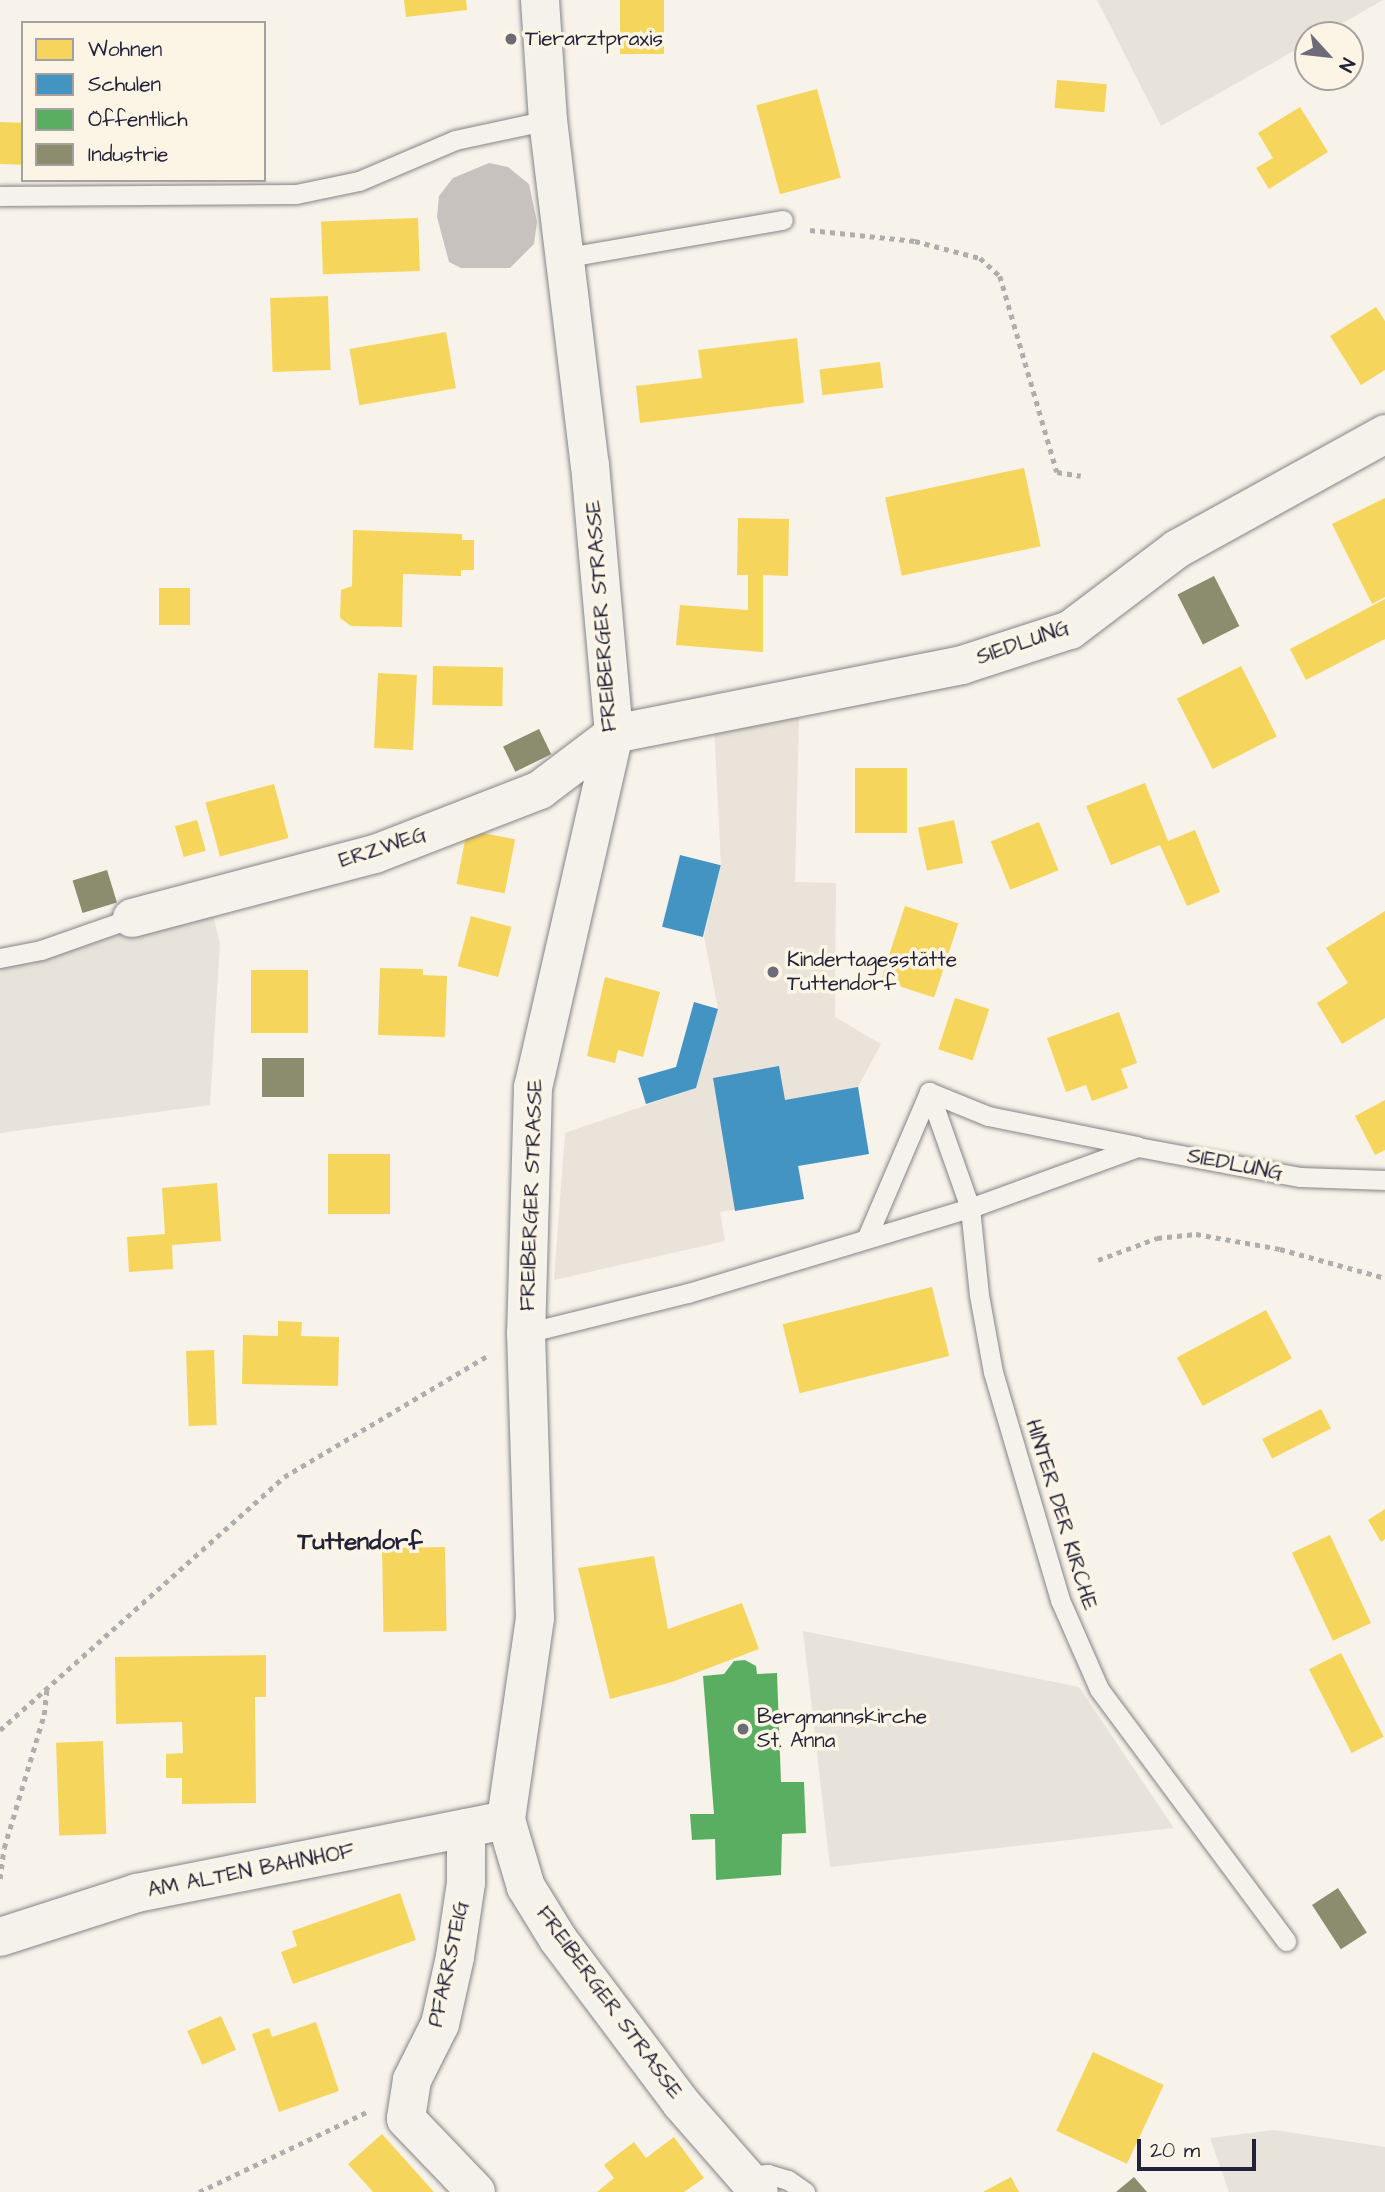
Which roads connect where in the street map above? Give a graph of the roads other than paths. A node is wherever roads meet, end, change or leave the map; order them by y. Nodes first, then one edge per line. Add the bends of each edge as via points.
1 (540, 0) edge
2 (548, 120) junction
3 (0, 196) edge
4 (783, 220) road end
5 (562, 258) junction
6 (1385, 434) edge
7 (614, 734) junction
8 (132, 918) joint
9 (0, 958) edge
10 (929, 1092) junction
11 (1138, 1147) junction
12 (1385, 1180) edge
13 (970, 1208) junction
14 (867, 1237) junction
15 (526, 1333) junction
16 (506, 1820) junction
17 (466, 1828) junction
18 (0, 1937) edge
19 (1286, 1941) dead end
20 (752, 2184) edge
21 (476, 2192) edge
22 (805, 2192) edge

1 - 2 street, FREIBERGER STRASSE
2 - 3 lane via 455,140 359,181 296,194
2 - 5 street, FREIBERGER STRASSE
4 - 5 lane
5 - 7 street, FREIBERGER STRASSE via 590,465
6 - 7 street, SIEDLUNG via 1177,549 1070,630 962,665
7 - 8 street, ERZWEG via 540,790 375,854
7 - 15 street, FREIBERGER STRASSE via 533,1087
8 - 9 lane via 41,950
10 - 11 lane, SIEDLUNG via 988,1116
10 - 13 lane
10 - 14 lane
11 - 12 lane, SIEDLUNG via 1300,1177
11 - 13 lane
13 - 14 lane
13 - 19 lane, HINTER DER KIRCHE via 993,1372 1060,1600 1099,1689
14 - 15 lane via 688,1293
15 - 16 street, FREIBERGER STRASSE via 536,1618
16 - 17 street, AM ALTEN BAHNHOF
16 - 20 street, FREIBERGER STRASSE via 526,1887 558,1938 681,2104
17 - 18 street, AM ALTEN BAHNHOF via 137,1893
17 - 21 street, PFARRSTEIG via 466,1883 455,1957 440,2024 412,2080 406,2119
20 - 22 lane via 768,2174

